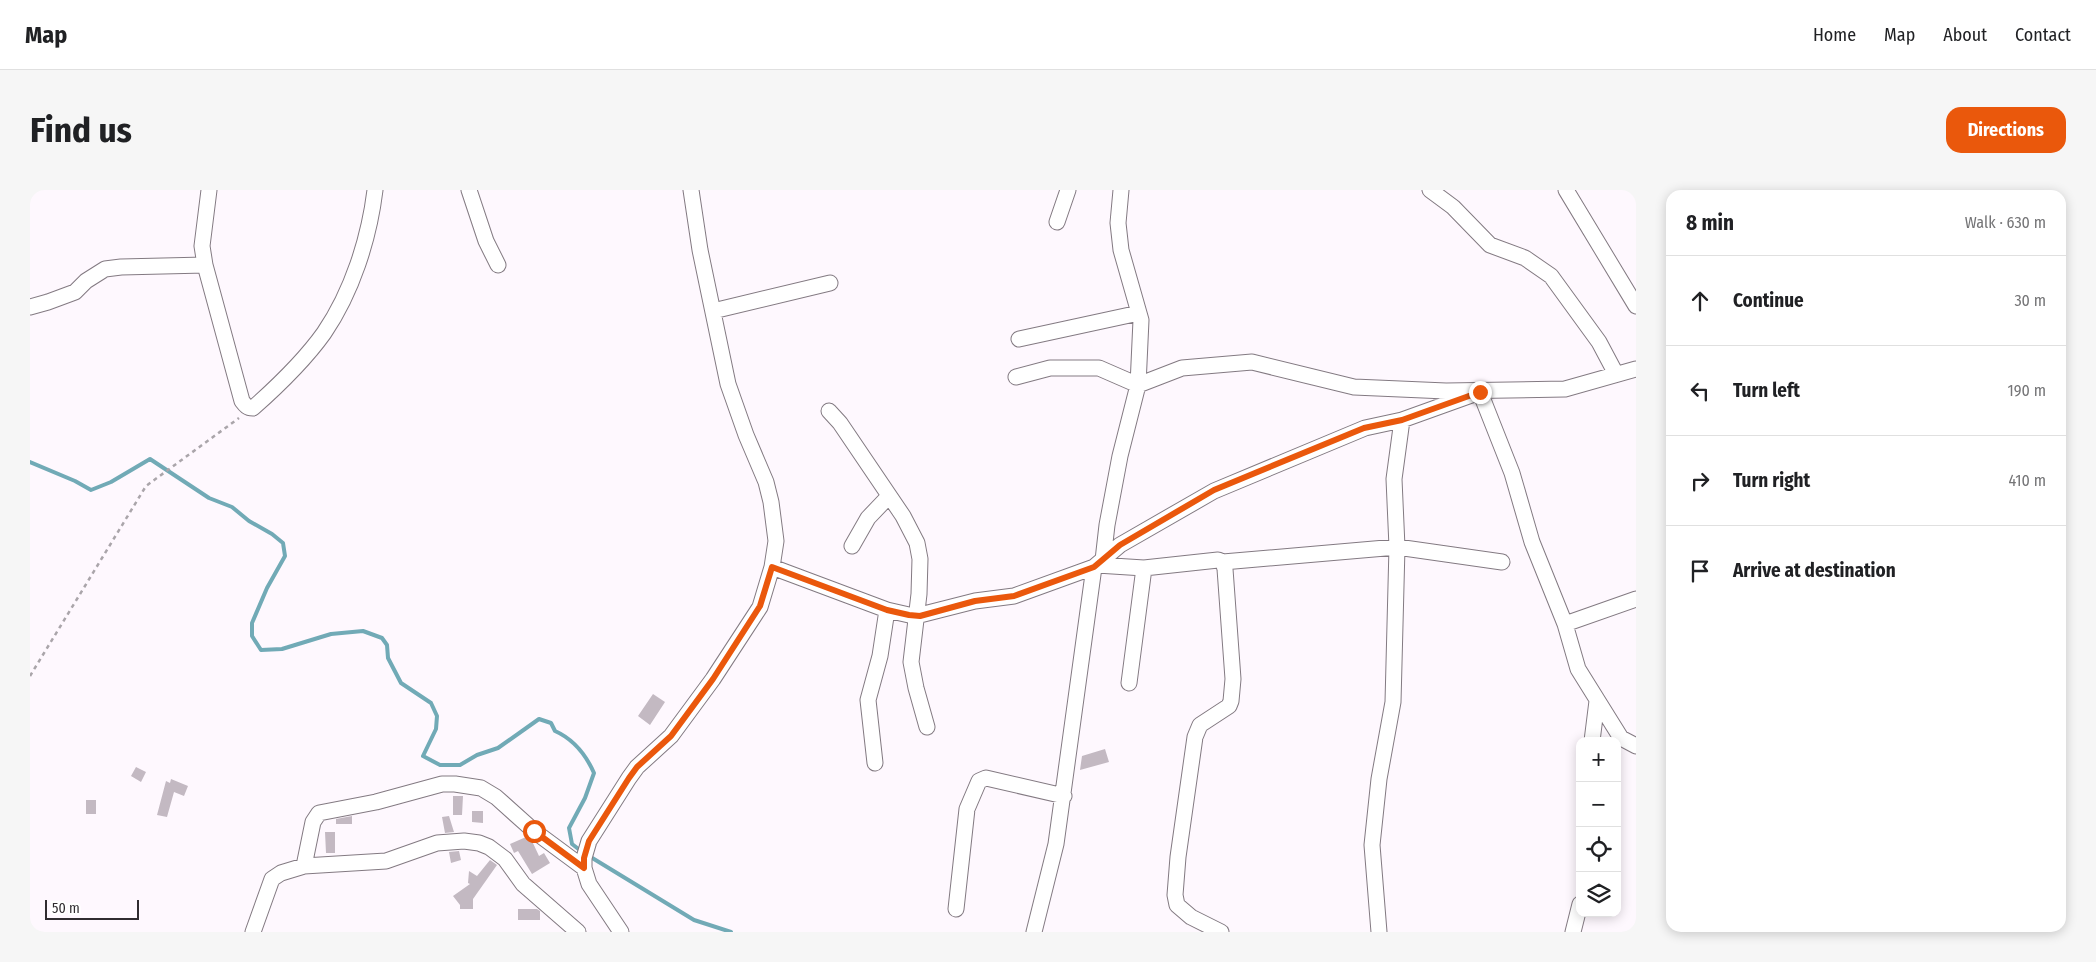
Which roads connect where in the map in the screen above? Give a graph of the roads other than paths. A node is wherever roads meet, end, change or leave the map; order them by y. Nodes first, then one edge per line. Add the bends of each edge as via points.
1 (209, 190) edge
2 (375, 190) edge
3 (469, 190) edge
4 (691, 190) edge
5 (1068, 190) edge
6 (1121, 190) edge
7 (1430, 190) edge
8 (1566, 190) edge
9 (1057, 222) dead end
10 (205, 265) junction
11 (498, 265) dead end
12 (830, 283) dead end
13 (1636, 306) edge
14 (30, 307) edge
15 (713, 311) junction
16 (1139, 313) junction
17 (1018, 339) dead end
18 (1636, 369) edge
19 (1616, 374) junction
20 (1016, 377) dead end
21 (1138, 385) junction
22 (1480, 392) junction
23 (830, 410) dead end
24 (1402, 420) junction
25 (889, 496) junction
26 (852, 546) dead end
27 (1397, 546) junction
28 (1223, 562) junction
29 (1502, 562) dead end
30 (1098, 564) junction
31 (772, 567) junction
32 (1144, 568) junction
33 (1636, 599) edge
34 (887, 610) junction
35 (915, 615) junction
36 (1565, 624) junction
37 (1129, 683) dead end
38 (1597, 701) junction
39 (927, 726) dead end
40 (1592, 737) edge
41 (1636, 746) edge
42 (875, 763) dead end
43 (1064, 796) junction
44 (304, 866) junction
45 (584, 868) junction
46 (956, 908) dead end
47 (1577, 917) edge
48 (253, 932) edge
49 (578, 932) edge
50 (621, 932) edge
51 (1034, 932) edge
52 (1221, 932) edge
53 (1379, 932) edge
54 (1573, 932) edge

1 - 10 street via 202,246
2 - 10 street via 358,262 335,314 323,334 284,380 253,408 242,400
3 - 11 street via 486,241
4 - 15 street
5 - 9 street
6 - 16 street via 1118,223 1121,250
7 - 19 street via 1453,207 1490,244 1525,258 1551,276 1599,342
8 - 13 street
10 - 14 street via 105,269 75,292
12 - 15 street
15 - 31 street via 728,384 771,502 776,541
16 - 17 street
16 - 21 street
18 - 19 street
19 - 22 street via 1565,389
20 - 21 street via 1050,368 1100,368
21 - 22 street via 1182,368 1252,362 1354,387
21 - 30 street
22 - 24 street
22 - 36 street via 1512,473 1532,542
23 - 25 street
24 - 27 street via 1394,479
24 - 30 street via 1364,428 1214,490 1120,545
25 - 26 street via 868,518
25 - 35 street via 918,543 919,594
27 - 28 street
27 - 29 street
27 - 53 street via 1393,702 1372,845
28 - 32 street
28 - 52 street via 1233,679 1231,701 1229,706 1200,726 1195,737 1175,895 1177,905 1191,918
30 - 32 street
30 - 35 street via 1014,596
30 - 43 street via 1073,717
31 - 34 street
31 - 45 street via 760,606 671,736 629,778 589,841
32 - 37 street
33 - 36 street
34 - 35 street
34 - 42 street via 880,656 868,700
35 - 39 street via 911,662
36 - 38 street via 1578,669
38 - 40 street
38 - 41 street via 1621,738
43 - 46 street via 986,778 979,781 967,809
43 - 51 street via 1056,844
44 - 45 street via 313,822 319,813 442,784 455,784 481,788 496,797 534,831
44 - 48 street via 272,879
44 - 49 street via 386,862 437,843 479,842 505,859 523,884
45 - 50 street via 589,884
47 - 54 street

